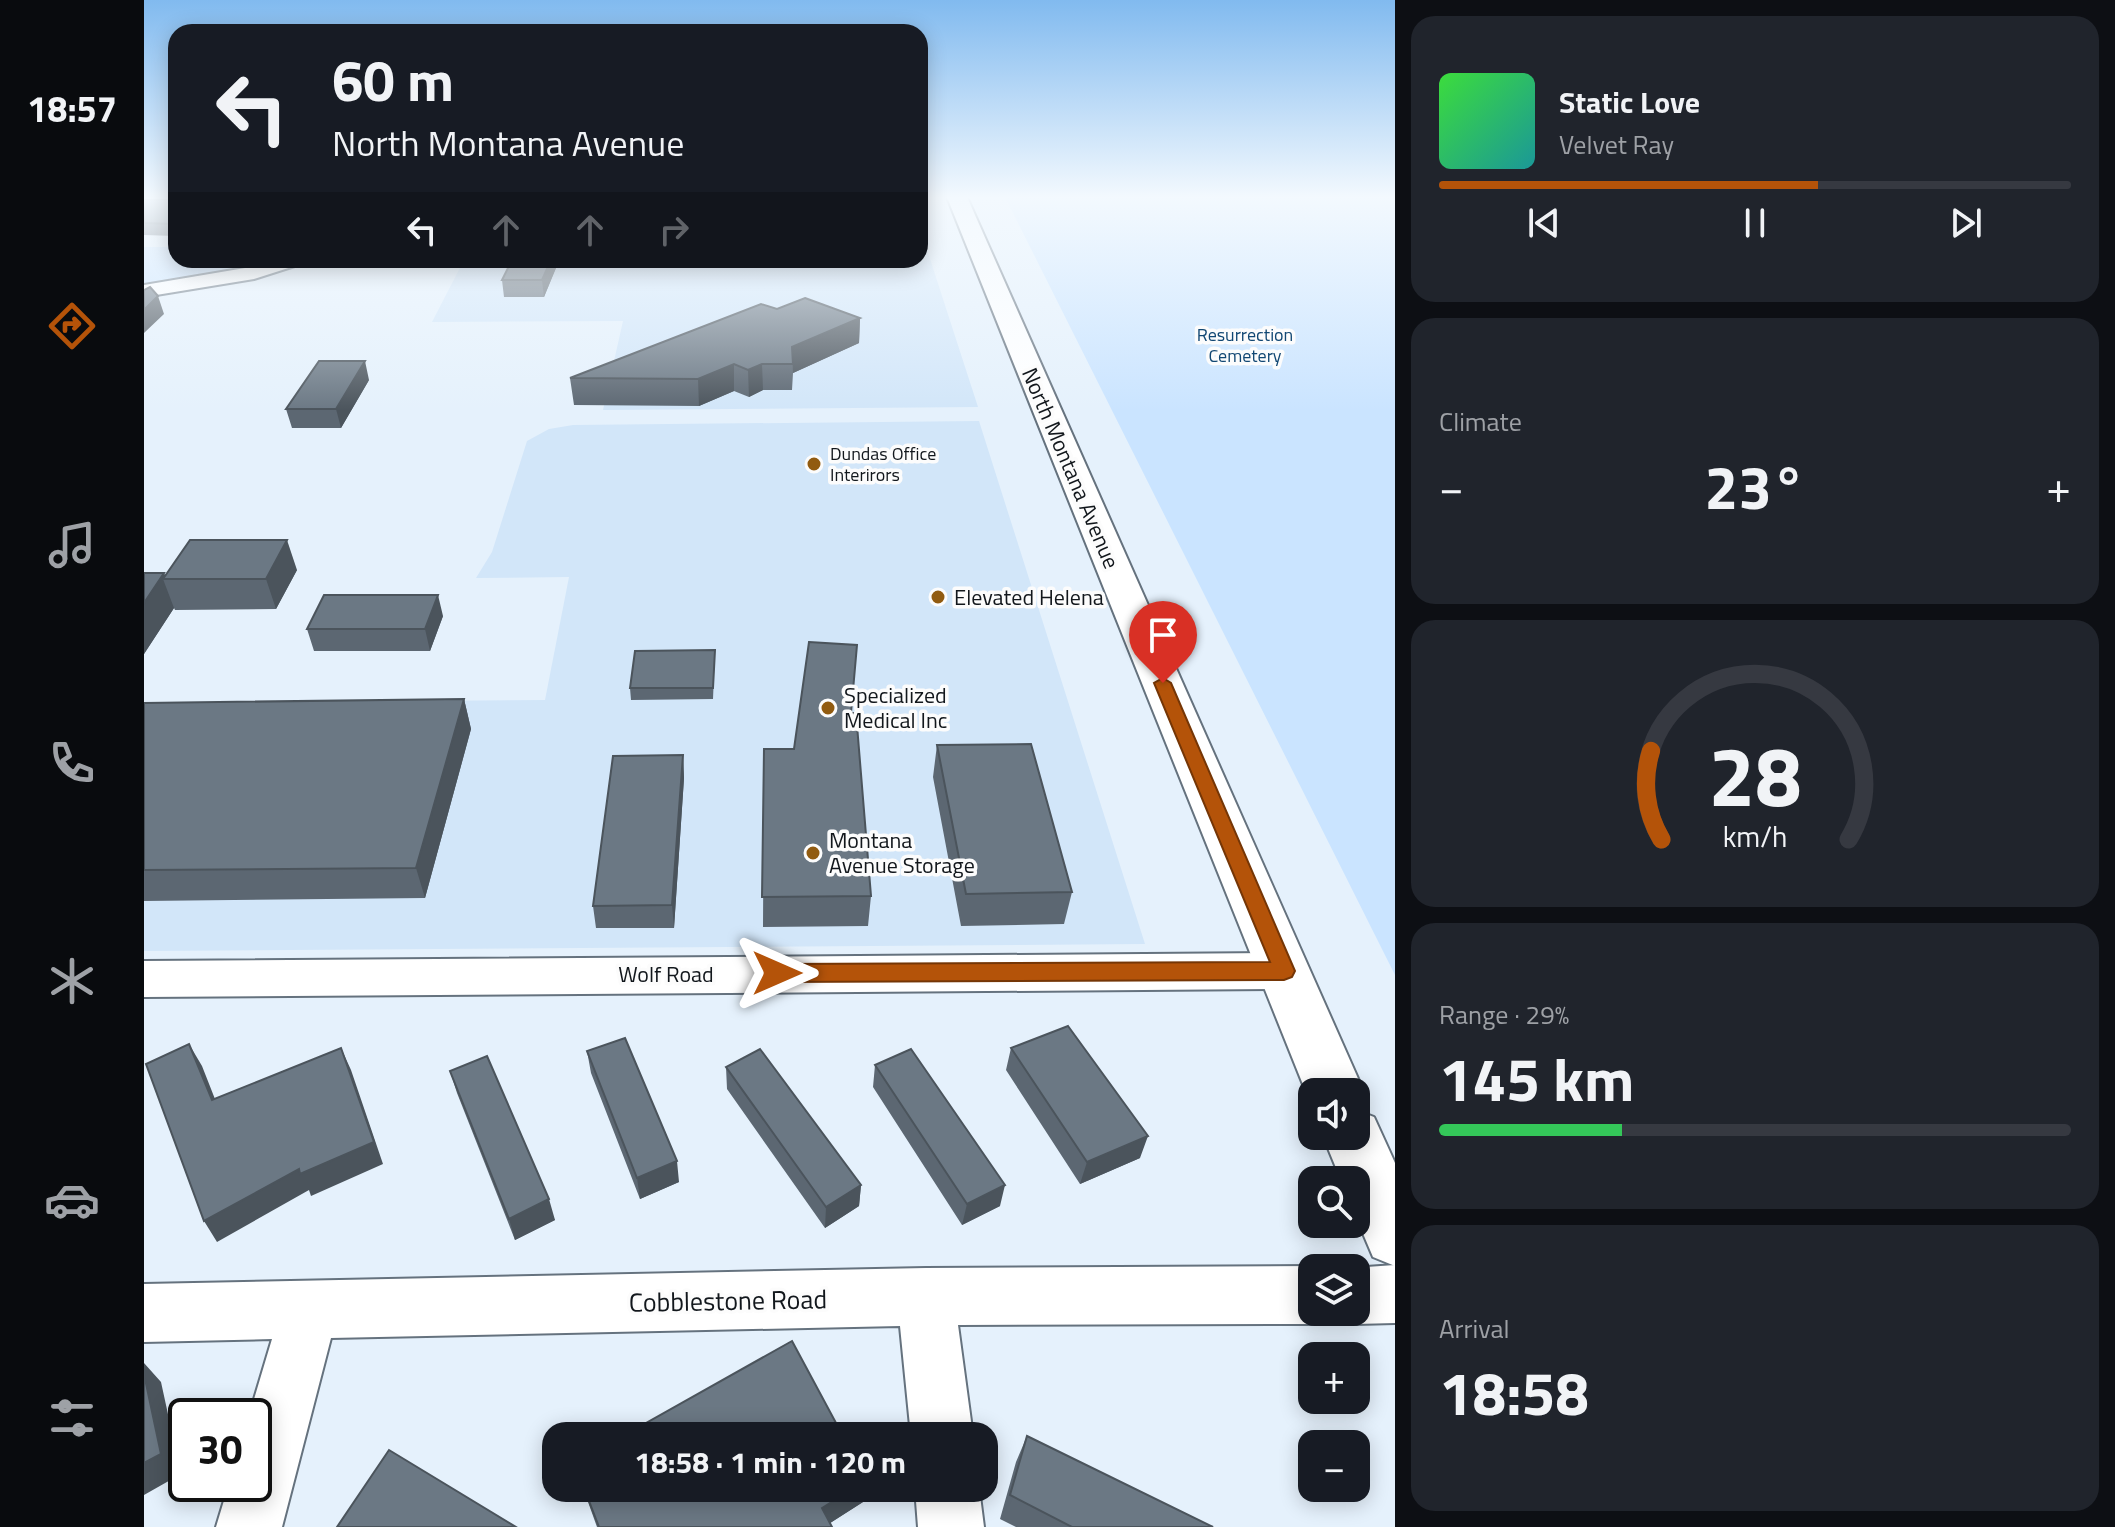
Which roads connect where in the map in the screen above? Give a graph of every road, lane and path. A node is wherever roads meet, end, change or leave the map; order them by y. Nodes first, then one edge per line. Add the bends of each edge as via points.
1 (269, 268) edge
2 (987, 268) edge
3 (144, 291) edge
4 (1284, 971) junction
5 (144, 979) edge
6 (1329, 1078) edge
7 (1359, 1150) edge
8 (1395, 1235) edge
9 (1395, 1294) edge
10 (1298, 1295) edge
11 (1370, 1295) edge
12 (926, 1297) junction
13 (310, 1309) junction
14 (144, 1313) edge
15 (940, 1422) edge
16 (948, 1502) edge
17 (249, 1527) edge
18 (951, 1527) edge

1 - 3 street
2 - 4 main road, North Montana Avenue
4 - 5 street, Wolf Road
4 - 6 main road, North Montana Avenue
7 - 8 main road
9 - 11 street
10 - 12 street, Cobblestone Road
12 - 13 street, Cobblestone Road
12 - 15 street
13 - 14 street, Cobblestone Road
13 - 17 street
16 - 18 street

